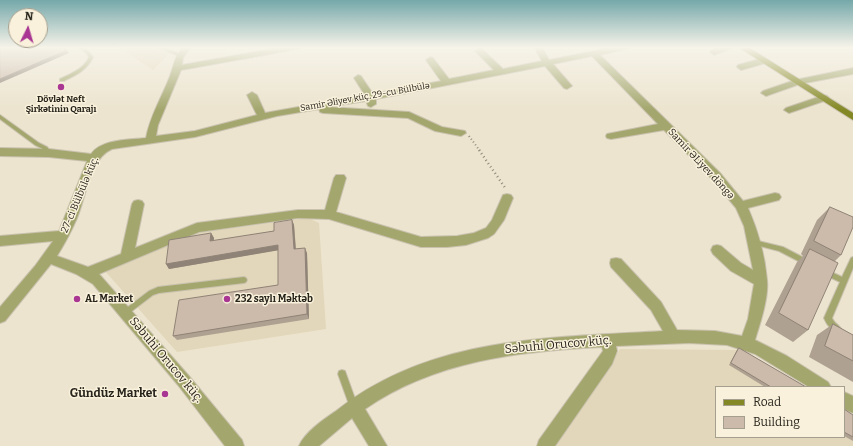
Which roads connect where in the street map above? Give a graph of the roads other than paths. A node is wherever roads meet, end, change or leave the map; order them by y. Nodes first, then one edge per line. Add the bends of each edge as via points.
1 (83, 68) edge
2 (177, 68) edge
3 (436, 68) edge
4 (496, 68) edge
5 (522, 68) edge
6 (551, 68) edge
7 (608, 68) edge
8 (775, 68) edge
9 (853, 71) edge
10 (501, 72) junction
11 (358, 78) dead end
12 (62, 80) dead end
13 (446, 82) junction
14 (798, 82) junction
15 (567, 86) dead end
16 (766, 93) dead end
17 (252, 95) dead end
18 (371, 97) junction
19 (824, 98) junction
20 (320, 106) junction
21 (789, 110) dead end
22 (372, 113) junction
23 (0, 116) edge
24 (262, 116) junction
25 (853, 117) edge
26 (666, 126) junction
27 (461, 133) road end
28 (611, 136) dead end
29 (150, 141) junction
30 (0, 152) edge
31 (49, 153) junction
32 (94, 158) junction
33 (340, 178) dead end
34 (775, 197) dead end
35 (507, 198) road end
36 (138, 204) dead end
37 (741, 206) junction
38 (329, 215) junction
39 (64, 235) junction
40 (0, 241) edge
41 (754, 242) junction
42 (717, 250) dead end
43 (127, 256) junction
44 (48, 258) junction
45 (853, 260) edge
46 (616, 263) dead end
47 (88, 273) junction
48 (244, 280) dead end
49 (761, 281) junction
50 (844, 281) junction
51 (126, 312) junction
52 (0, 317) edge
53 (846, 334) edge
54 (674, 338) junction
55 (608, 340) junction
56 (747, 344) junction
57 (342, 374) dead end
58 (821, 386) edge
59 (354, 407) junction
60 (236, 446) edge
61 (307, 446) edge
62 (379, 446) edge
63 (545, 446) edge

1 - 12 lane
2 - 29 street via 153,125
3 - 13 street
4 - 10 street
5 - 10 street, Samir Əliyev küç. 29-cu Bülbülə
6 - 15 street
7 - 26 street, Samir ƏLiyev döngə
8 - 14 street
9 - 14 street
10 - 13 street, Samir Əliyev küç. 29-cu Bülbülə
11 - 18 street
13 - 18 street, Samir Əliyev küç. 29-cu Bülbülə
14 - 16 street
14 - 19 street
17 - 24 street
18 - 20 street, Samir Əliyev küç. 29-cu Bülbülə
18 - 22 street
19 - 21 street
19 - 25 street
20 - 22 street via 319,108 326,111
20 - 24 street, Samir Əliyev küç. 29-cu Bülbülə
22 - 27 street via 409,115 449,132
23 - 31 lane via 46,148
24 - 29 street, Samir Əliyev küç. 29-cu Bülbülə via 202,132
26 - 28 street
26 - 37 street, Samir ƏLiyev döngə via 716,176
29 - 32 street, 27-ci Bülbülə küç. via 125,142 103,148
30 - 31 street
31 - 32 street
32 - 39 street, 27-ci Bülbülə küç.
33 - 38 street
34 - 37 street
35 - 38 street via 490,231 476,238 433,242 408,239
36 - 43 street
37 - 41 street, Samir ƏLiyev döngə
38 - 43 street via 298,214 197,228
39 - 40 street
39 - 44 street, 27-ci Bülbülə küç.
41 - 49 street, Samir ƏLiyev döngə
41 - 50 lane via 781,249
42 - 49 street via 736,267
43 - 47 street
44 - 47 street, Səbuhi Orucov küç.
44 - 52 street, 27-ci Bülbülə küç.
45 - 50 lane
46 - 54 street via 656,306
47 - 51 street, Səbuhi Orucov küç. via 98,280
48 - 51 lane via 158,290
49 - 56 street, Samir ƏLiyev döngə via 755,319
50 - 53 lane via 828,318 833,327
51 - 60 street, Səbuhi Orucov küç.
54 - 55 street, Səbuhi Orucov küç.
54 - 56 street, Səbuhi Orucov küç. via 725,338
55 - 59 street, Səbuhi Orucov küç. via 537,346 456,359 411,375
55 - 63 street via 610,351 607,359
56 - 58 street, Səbuhi Orucov küç.
57 - 59 lane
59 - 61 street, Səbuhi Orucov küç.
59 - 62 street

